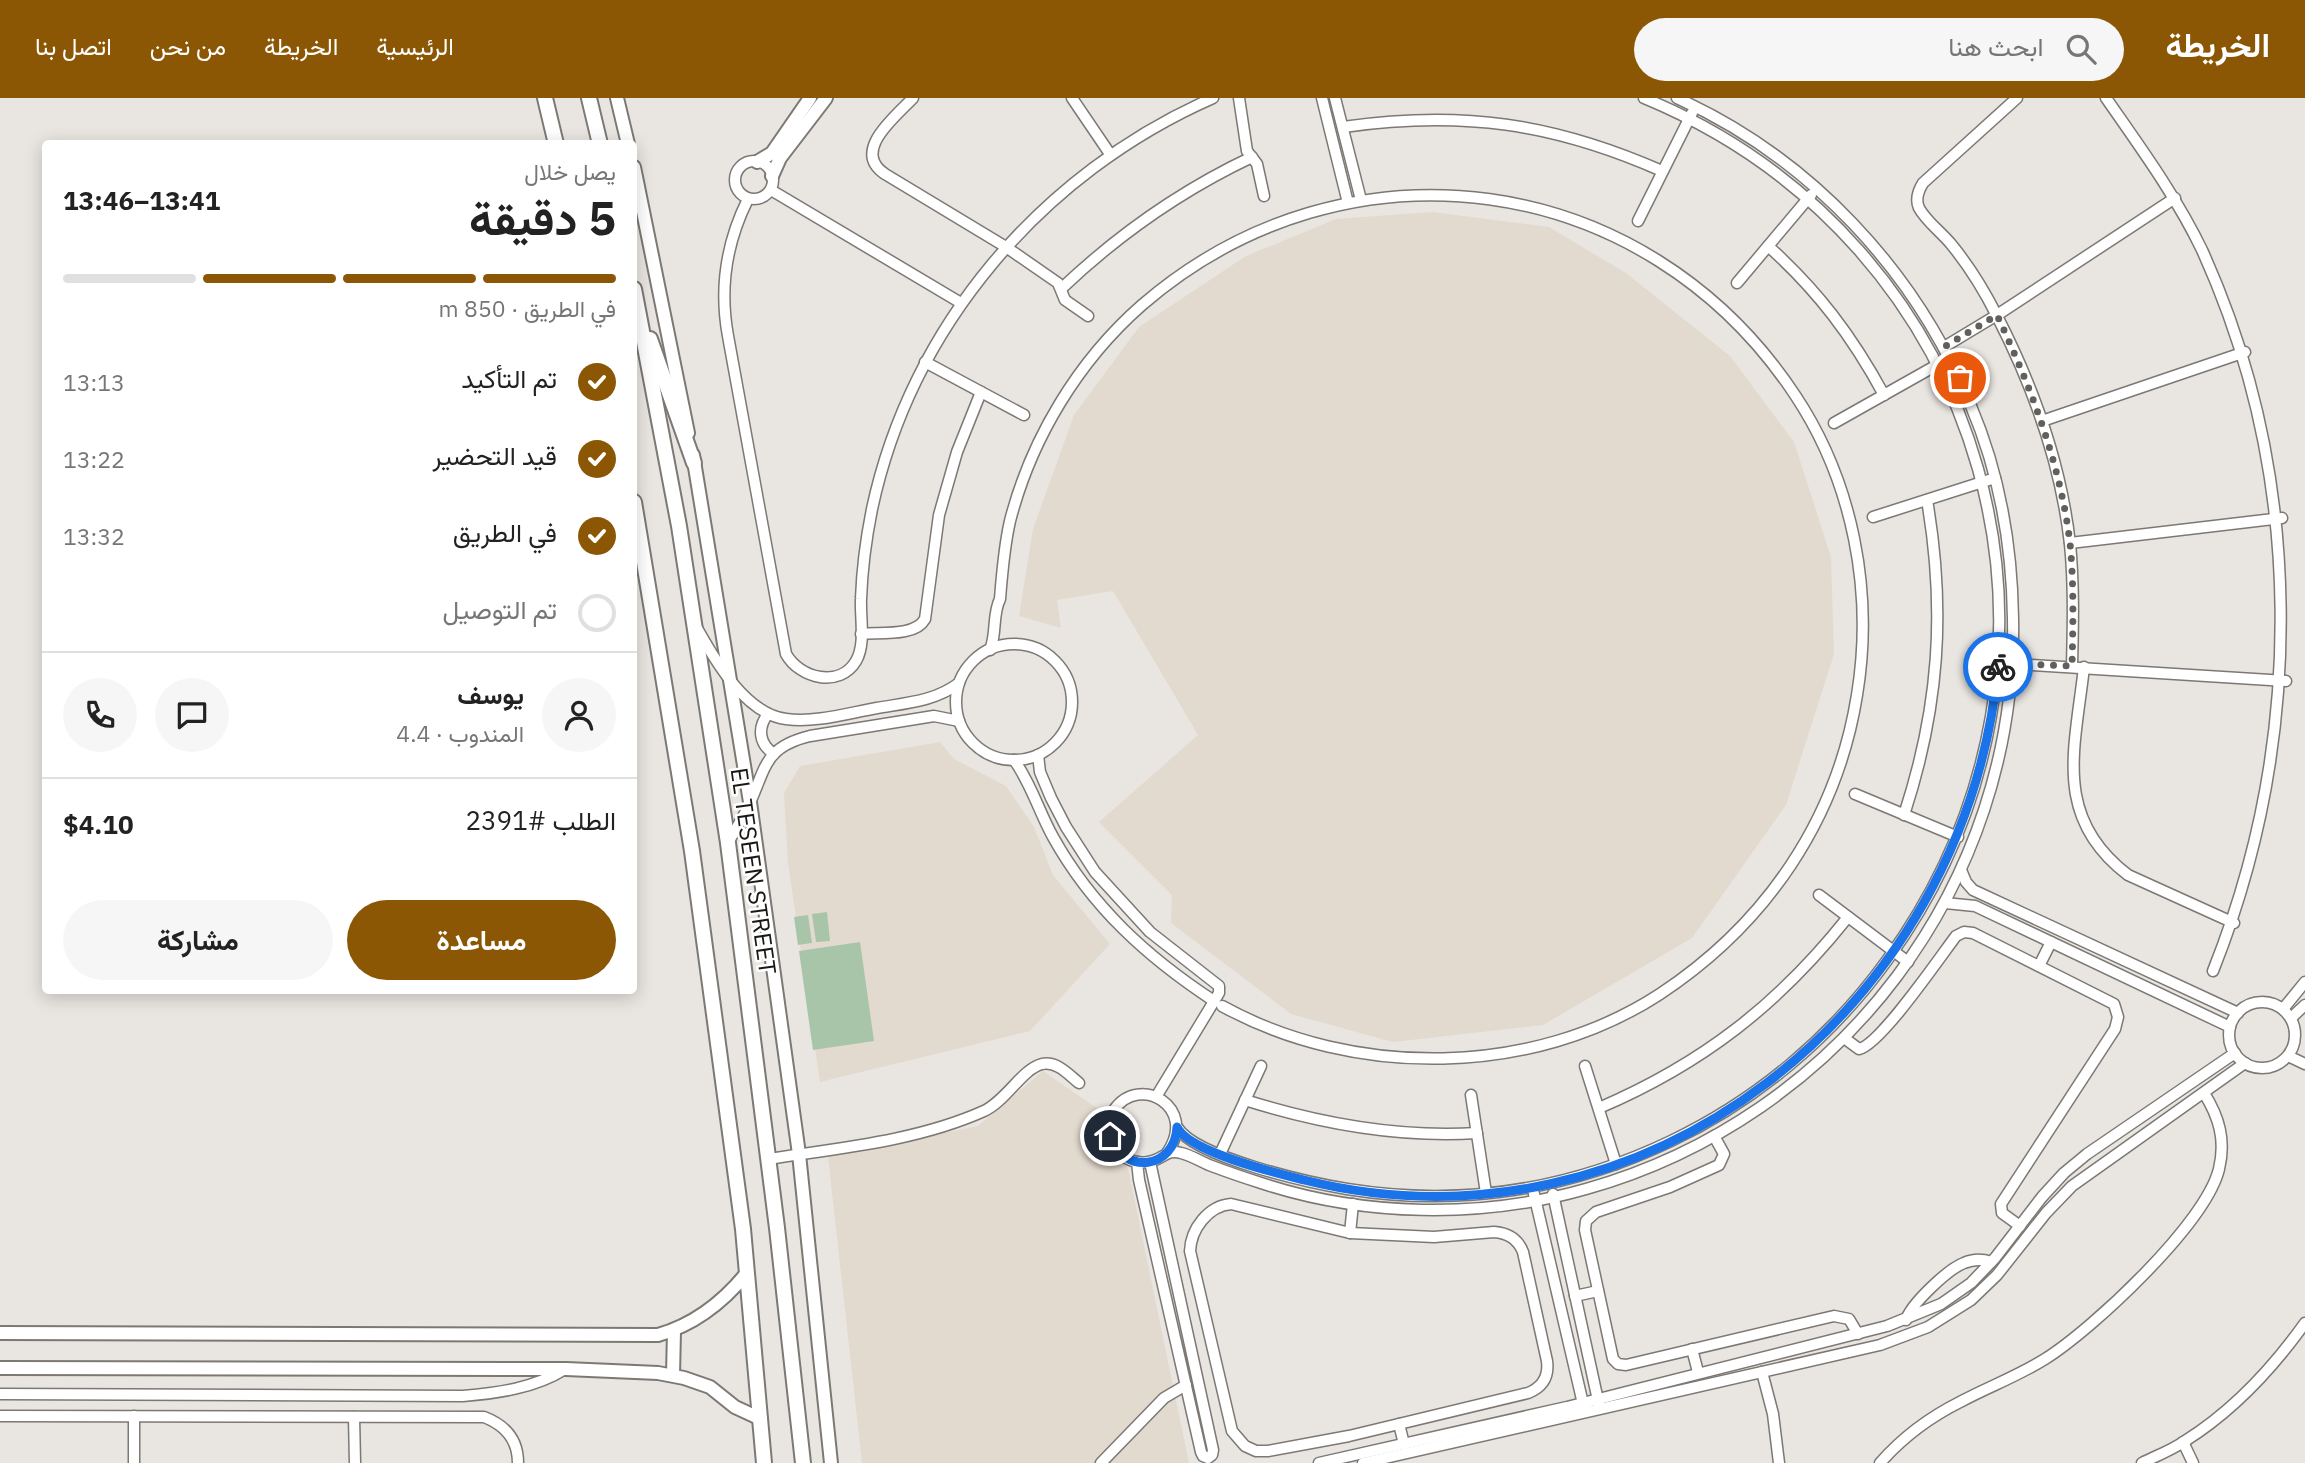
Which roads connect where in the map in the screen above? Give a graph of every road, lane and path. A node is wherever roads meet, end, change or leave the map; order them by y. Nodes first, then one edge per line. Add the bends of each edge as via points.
1 (545, 98) edge
2 (589, 98) edge
3 (618, 98) edge
4 (810, 98) edge
5 (826, 98) edge
6 (913, 98) edge
7 (1072, 98) edge
8 (1213, 98) edge
9 (1239, 98) edge
10 (1322, 98) edge
11 (1335, 98) edge
12 (1644, 98) edge
13 (1677, 98) edge
14 (2017, 98) edge
15 (2106, 98) edge
16 (1695, 106) junction
17 (1689, 118) junction
18 (1343, 127) junction
19 (555, 140) edge
20 (599, 140) edge
21 (627, 140) edge
22 (1110, 154) junction
23 (1252, 158) junction
24 (757, 162) junction
25 (1662, 171) junction
26 (772, 176) junction
27 (637, 180) edge
28 (1816, 189) junction
29 (771, 190) junction
30 (1265, 195) dead end
31 (2175, 198) junction
32 (748, 199) junction
33 (1362, 200) junction
34 (1807, 200) junction
35 (1349, 203) junction
36 (1638, 221) dead end
37 (1768, 246) junction
38 (1006, 247) junction
39 (1737, 283) dead end
40 (1062, 288) junction
41 (637, 301) edge
42 (961, 303) junction
43 (637, 306) edge
44 (1997, 315) junction
45 (1088, 316) dead end
46 (1944, 347) junction
47 (2245, 352) junction
48 (925, 362) junction
49 (1937, 365) junction
50 (981, 392) junction
51 (1884, 395) junction
52 (1024, 415) dead end
53 (2042, 421) junction
54 (1834, 423) dead end
55 (694, 463) junction
56 (1995, 478) junction
57 (1981, 483) junction
58 (1927, 500) junction
59 (1873, 517) dead end
60 (2282, 518) junction
61 (637, 520) edge
62 (2070, 543) junction
63 (1000, 599) junction
64 (694, 623) junction
65 (861, 634) junction
66 (1005, 645) junction
67 (990, 650) junction
68 (1999, 663) junction
69 (2013, 664) junction
70 (2072, 666) junction
71 (2084, 667) junction
72 (730, 681) junction
73 (2286, 681) junction
74 (959, 683) junction
75 (768, 714) junction
76 (828, 717) junction
77 (788, 720) junction
78 (959, 721) junction
79 (830, 732) junction
80 (790, 741) junction
81 (774, 754) junction
82 (1038, 755) junction
83 (1014, 760) junction
84 (1855, 794) dead end
85 (750, 803) junction
86 (1904, 815) junction
87 (1958, 837) junction
88 (728, 843) junction
89 (1961, 870) junction
90 (1819, 895) dead end
91 (1945, 903) junction
92 (1848, 917) junction
93 (2234, 923) junction
94 (2051, 942) junction
95 (1894, 951) junction
96 (1908, 962) junction
97 (2039, 966) junction
98 (2213, 971) dead end
99 (2305, 982) edge
100 (1218, 1003) junction
101 (2305, 1005) edge
102 (2283, 1009) junction
103 (2238, 1013) junction
104 (2291, 1018) junction
105 (2230, 1027) junction
106 (1844, 1038) junction
107 (2294, 1046) junction
108 (2305, 1051) edge
109 (2235, 1053) junction
110 (2288, 1056) junction
111 (2245, 1063) junction
112 (2305, 1064) edge
113 (1261, 1066) dead end
114 (1585, 1066) dead end
115 (1079, 1083) dead end
116 (2204, 1093) junction
117 (1471, 1095) dead end
118 (1156, 1097) junction
119 (1245, 1100) junction
120 (1599, 1108) junction
121 (1177, 1127) junction
122 (1477, 1133) junction
123 (1714, 1136) junction
124 (1167, 1153) junction
125 (799, 1154) junction
126 (1220, 1154) junction
127 (768, 1159) junction
128 (1138, 1162) junction
129 (1150, 1162) junction
130 (1616, 1164) junction
131 (1551, 1185) junction
132 (1533, 1189) junction
133 (1486, 1193) junction
134 (1554, 1197) junction
135 (1535, 1200) junction
136 (1353, 1204) junction
137 (2020, 1226) junction
138 (1350, 1233) junction
139 (1991, 1262) junction
140 (746, 1274) junction
141 (1598, 1291) junction
142 (1575, 1296) junction
143 (1906, 1320) junction
144 (2305, 1323) edge
145 (674, 1331) junction
146 (0, 1333) edge
147 (1858, 1334) junction
148 (1692, 1349) junction
149 (0, 1368) edge
150 (566, 1369) junction
151 (1698, 1372) junction
152 (1762, 1372) junction
153 (673, 1375) junction
154 (1655, 1383) junction
155 (1185, 1385) junction
156 (0, 1394) edge
157 (1658, 1395) junction
158 (1599, 1404) junction
159 (1583, 1407) junction
160 (0, 1416) edge
161 (134, 1416) junction
162 (354, 1417) junction
163 (761, 1419) junction
164 (1399, 1424) junction
165 (2183, 1442) junction
166 (1404, 1444) junction
167 (803, 1462) edge
168 (134, 1463) edge
169 (355, 1463) edge
170 (518, 1463) edge
171 (764, 1463) edge
172 (831, 1463) edge
173 (1101, 1463) edge
174 (1319, 1463) edge
175 (1363, 1463) edge
176 (1779, 1463) edge
177 (1880, 1463) edge
178 (2141, 1463) edge
179 (2193, 1463) edge

1 - 19 main road
2 - 20 main road
3 - 21 street
4 - 24 street via 772,153
5 - 26 street via 780,158
6 - 38 street via 873,145 875,165
7 - 22 street
8 - 22 street
9 - 23 street
10 - 35 street
11 - 18 street
12 - 17 street
13 - 16 street
14 - 44 street via 1923,183 1917,196 1920,209 1960,256
15 - 31 street
16 - 17 street
16 - 28 street via 1758,144
17 - 25 street
17 - 34 street via 1750,156
18 - 25 street via 1424,119 1506,123 1586,141
18 - 33 street
22 - 38 street via 1066,188
23 - 30 street
23 - 40 street via 1153,212
24 - 26 street
24 - 32 street via 743,164 735,176 737,190
25 - 36 street
26 - 29 street
27 - 55 street
28 - 34 street
28 - 46 street via 1880,254
29 - 32 street
29 - 42 street
31 - 44 street
31 - 47 street via 2214,275
32 - 65 street via 725,265 724,318 786,654 807,675 842,674 856,661
33 - 35 street
33 - 100 street via 1413,194 1466,196 1573,219 1621,238 1675,271 1746,332 1808,415 1838,475 1859,564 1863,615 1853,719 1839,769 1812,831 1759,909 1688,975 1607,1022 1519,1051 1423,1059 1326,1046 1256,1024
34 - 37 street
34 - 49 street via 1854,244 1885,282
35 - 63 street via 1269,226 1196,264 1152,297 1103,344 1077,377 1036,447 1009,525
37 - 39 street
37 - 51 street via 1846,330
38 - 40 street
38 - 42 street
40 - 45 street via 1065,300
41 - 55 main road
42 - 48 street
43 - 64 main road, EL TESEEN STREET
44 - 46 street
44 - 53 street
46 - 56 street via 1974,411
47 - 53 street
47 - 60 street via 2267,431
48 - 50 street
48 - 65 street via 896,426 876,493 864,563
49 - 51 street
49 - 57 street via 1962,422
50 - 52 street
50 - 65 street via 942,505 925,619 912,630
51 - 54 street
53 - 62 street
55 - 72 street
56 - 57 street
56 - 69 street via 2011,570
57 - 58 street
57 - 68 street via 1997,572
58 - 59 street
58 - 86 street via 1937,579 1937,659 1926,738
60 - 62 street
60 - 73 street via 2288,590
61 - 140 main road via 691,851
62 - 70 street
63 - 66 street
63 - 67 street
64 - 72 street
64 - 88 main road, EL TESEEN STREET
66 - 67 street
66 - 82 street via 1042,652 1067,679 1072,704 1068,724
67 - 74 street via 971,663
68 - 69 street
68 - 87 street via 1986,752
69 - 70 street
69 - 89 street via 2000,755 1984,814
70 - 71 street
71 - 73 street
71 - 93 street via 2073,775 2078,809 2092,839 2128,875
72 - 75 street
72 - 85 street
73 - 93 street via 2268,804
74 - 76 street via 933,697
74 - 78 street
75 - 77 street
75 - 81 street via 760,732 764,745
76 - 77 street
76 - 79 street
77 - 80 street
78 - 79 street via 934,716
78 - 83 street via 980,749
79 - 80 street
80 - 81 street
81 - 85 street
82 - 83 street
82 - 100 street via 1051,798 1095,872 1150,932 1217,984
83 - 100 street via 1051,834 1099,904 1159,963
84 - 86 street
85 - 88 street
85 - 125 street
86 - 87 street
87 - 95 street via 1936,884
88 - 127 main road, EL TESEEN STREET
89 - 91 street
89 - 103 street via 1973,890
90 - 92 street
91 - 94 street via 1975,905
91 - 96 street
92 - 95 street
92 - 120 street via 1796,977 1737,1030 1670,1074
93 - 98 street
94 - 97 street
94 - 105 street
95 - 96 street
95 - 130 street via 1829,1029 1772,1079 1709,1122
96 - 106 street
97 - 106 street via 1973,933 1960,933 1869,1045 1859,1049
97 - 137 street via 2114,1004 2118,1017 2115,1029 2001,1204 2002,1213
99 - 102 street
100 - 118 street
101 - 104 street
102 - 103 street via 2262,1002 2249,1004
102 - 104 street
103 - 105 street
104 - 107 street
105 - 109 street
106 - 123 street via 1783,1092
107 - 108 street
107 - 110 street
109 - 111 street
109 - 137 street via 2075,1163
110 - 111 street via 2264,1068
110 - 112 street
111 - 116 street
113 - 119 street
114 - 120 street
115 - 125 street via 1058,1066 1040,1064 1006,1097 963,1120 881,1141
116 - 152 street via 2072,1186 1997,1275 1955,1311 1896,1340
116 - 177 street via 2220,1126 2220,1168 2209,1194 2166,1249 2117,1301 2064,1346 2026,1371 1930,1419
117 - 122 street
118 - 121 street via 1172,1111
118 - 128 street via 1128,1098 1110,1120 1110,1136 1117,1150
119 - 122 street via 1364,1130 1420,1135
119 - 126 street
120 - 130 street
121 - 124 street
121 - 126 street via 1188,1140
122 - 133 street
123 - 134 street via 1636,1172
123 - 141 street via 1724,1154 1719,1165 1589,1217 1585,1230
124 - 129 street
124 - 136 street via 1178,1152 1296,1194
125 - 127 street
125 - 172 street
126 - 133 street via 1358,1191
127 - 167 main road, EL TESEEN STREET
128 - 129 street
128 - 155 street
129 - 155 street via 1213,1450 1208,1458 1201,1452
130 - 131 street
131 - 132 street
131 - 134 street
132 - 133 street
132 - 135 street
134 - 135 street
134 - 142 street
135 - 136 street via 1453,1209
135 - 159 street
136 - 138 street
137 - 139 street
138 - 164 street via 1406,1237 1501,1233 1517,1242 1523,1252 1547,1361 1543,1382 1528,1393
138 - 164 street via 1231,1204 1207,1214 1194,1235 1191,1256 1233,1431 1245,1446 1262,1451
139 - 143 street via 1953,1296
139 - 143 street via 1959,1265 1918,1300
140 - 145 street via 718,1304
140 - 163 main road
141 - 142 street
141 - 148 street via 1611,1356 1618,1364
142 - 158 street
143 - 147 street
144 - 165 street via 2247,1392
145 - 146 street via 634,1336
145 - 153 street
147 - 148 street via 1853,1322 1839,1315
147 - 151 street
148 - 151 street
149 - 150 street
150 - 153 street
150 - 156 street via 517,1388 463,1396
151 - 154 street
152 - 157 street
152 - 176 street
153 - 163 street via 710,1387 735,1408
154 - 157 street
154 - 158 street
155 - 173 street via 1164,1398
157 - 158 street
158 - 159 street
159 - 166 street
159 - 175 street
160 - 161 street
161 - 162 street
161 - 168 street
162 - 169 street
162 - 170 street via 484,1417 508,1431
163 - 171 main road
164 - 166 street
165 - 178 street
165 - 179 street
166 - 174 street

